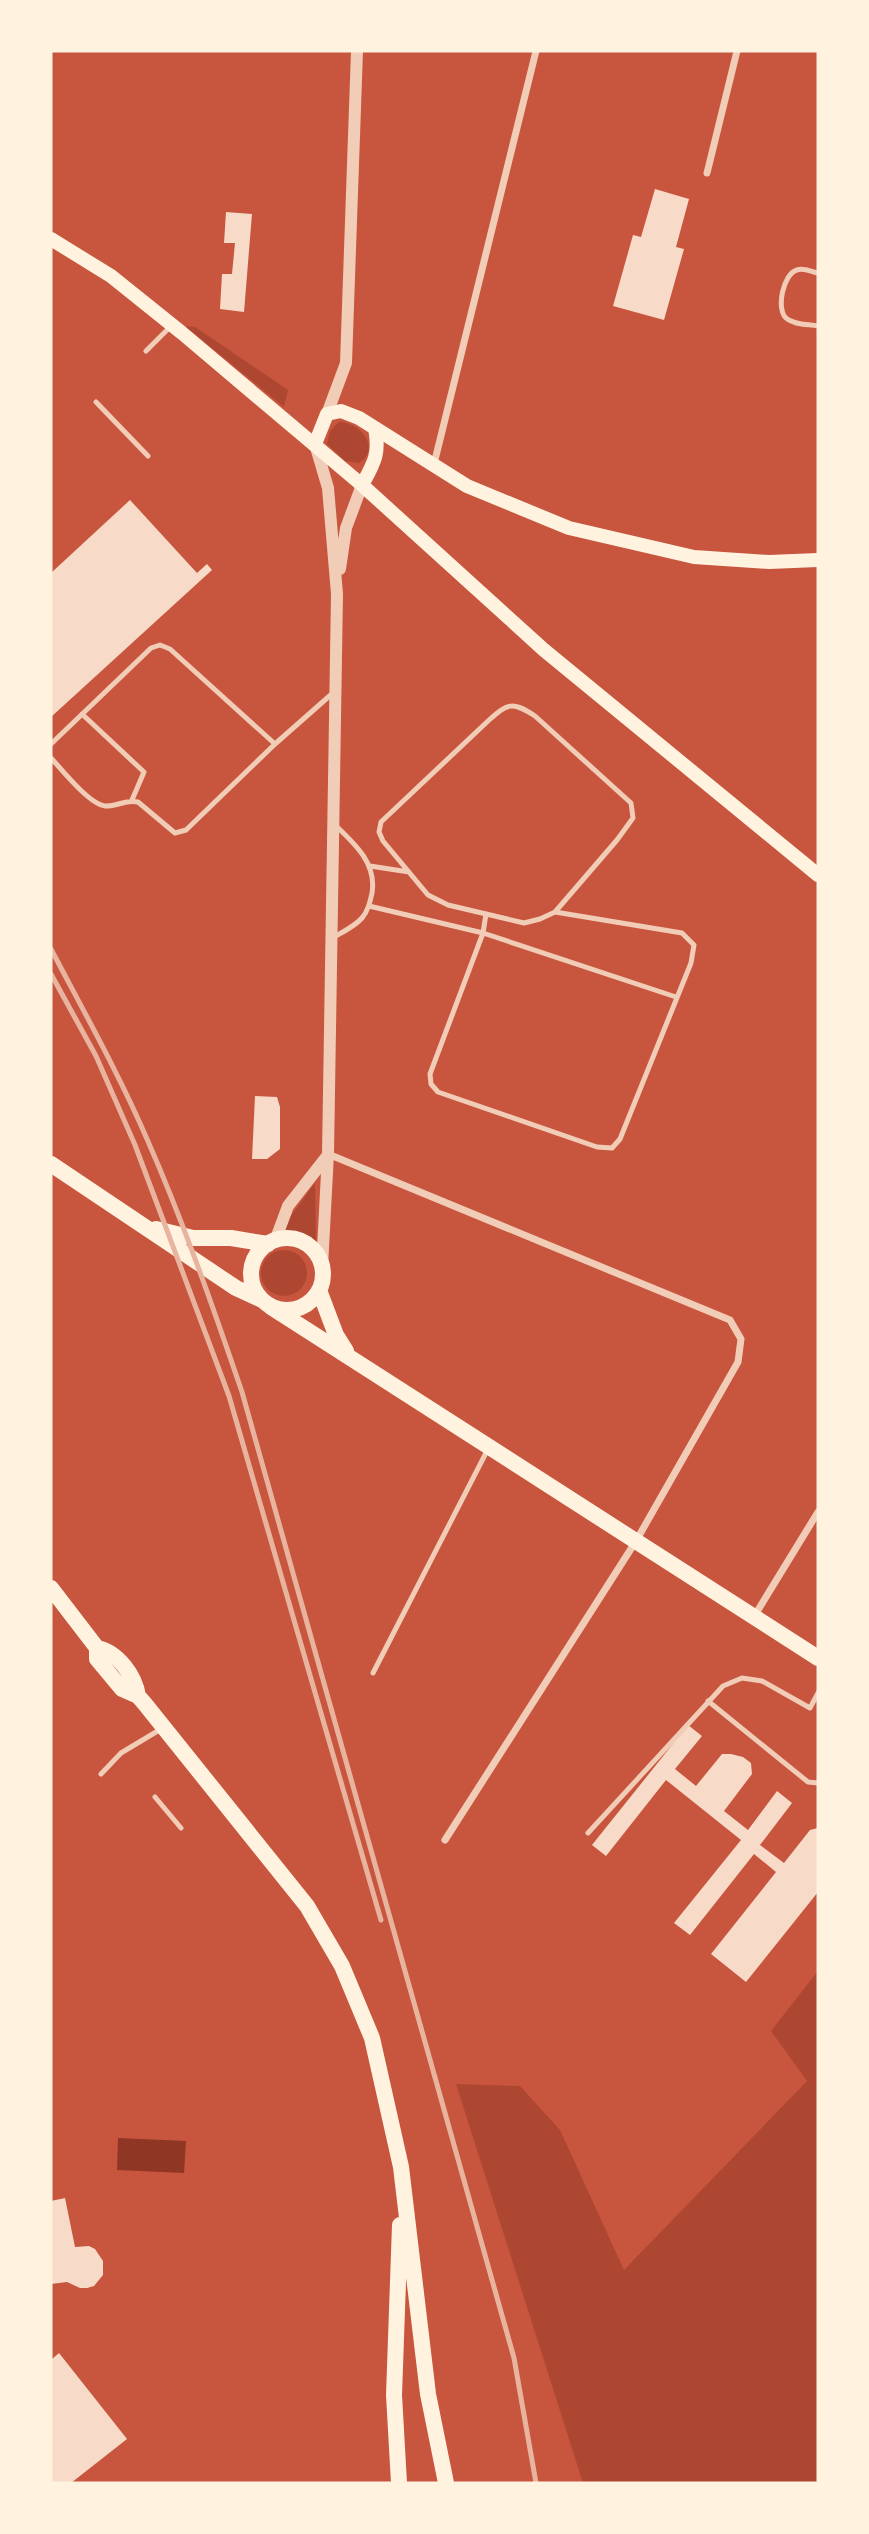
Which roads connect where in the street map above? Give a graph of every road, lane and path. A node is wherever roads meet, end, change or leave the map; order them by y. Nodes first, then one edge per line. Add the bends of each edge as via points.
1 (357, 51) edge
2 (536, 51) edge
3 (737, 51) edge
4 (706, 173) dead end
5 (51, 239) edge
6 (818, 274) edge
7 (172, 325) junction
8 (818, 326) edge
9 (146, 351) dead end
10 (96, 402) dead end
11 (327, 414) junction
12 (375, 428) junction
13 (314, 444) junction
14 (148, 456) dead end
15 (433, 466) junction
16 (362, 485) junction
17 (818, 560) edge
18 (337, 594) junction
19 (336, 690) junction
20 (82, 714) junction
21 (51, 744) edge
22 (275, 744) junction
23 (51, 758) edge
24 (132, 800) junction
25 (334, 824) junction
26 (370, 866) junction
27 (409, 872) junction
28 (818, 876) edge
29 (369, 906) junction
30 (555, 912) junction
31 (486, 914) junction
32 (483, 933) junction
33 (332, 939) junction
34 (676, 997) junction
35 (328, 1154) junction
36 (51, 1164) edge
37 (147, 1227) junction
38 (272, 1242) junction
39 (322, 1267) junction
40 (319, 1290) junction
41 (266, 1303) junction
42 (349, 1356) junction
43 (489, 1446) junction
44 (818, 1513) edge
45 (636, 1541) junction
46 (51, 1588) edge
47 (755, 1615) junction
48 (818, 1658) edge
49 (373, 1673) dead end
50 (818, 1693) edge
51 (708, 1701) junction
52 (810, 1708) junction
53 (818, 1715) edge
54 (164, 1728) junction
55 (101, 1774) dead end
56 (818, 1783) edge
57 (155, 1797) dead end
58 (181, 1828) dead end
59 (588, 1833) dead end
60 (444, 1840) dead end
61 (401, 2167) junction
62 (399, 2483) edge
63 (446, 2483) edge

1 - 11 street via 346,363
2 - 15 street
3 - 4 street
5 - 7 main road via 111,276
6 - 8 lane via 793,270 780,309 790,321
7 - 9 lane
7 - 13 main road
10 - 14 lane
11 - 12 main road via 341,411
11 - 13 main road
12 - 15 main road
12 - 16 main road via 376,460
13 - 16 main road
13 - 18 street via 328,488
15 - 17 main road via 504,503 569,528 694,558
16 - 18 street via 346,528
16 - 28 main road via 544,650
18 - 19 street
19 - 22 lane
19 - 25 street
20 - 21 lane
20 - 22 lane via 160,645
20 - 24 lane via 144,772
22 - 24 lane via 186,830 174,833
23 - 24 lane via 94,803 106,806
25 - 26 lane
25 - 33 street
26 - 27 lane
26 - 29 lane via 374,883
27 - 30 lane via 383,841 381,822 502,709 520,706 631,803 633,818
27 - 31 lane via 428,895
29 - 32 lane
29 - 33 lane via 362,918
30 - 31 lane via 524,923
30 - 34 lane via 682,933 694,945
31 - 32 lane
32 - 34 lane
32 - 34 lane via 430,1074 431,1084 438,1092 597,1147 612,1148 620,1139
33 - 35 street
35 - 38 street via 288,1206
35 - 39 street
35 - 45 street via 730,1320 741,1339 738,1362
36 - 37 main road
37 - 38 main road via 193,1238
37 - 41 main road via 236,1288
38 - 39 main road via 301,1241 318,1256
38 - 41 main road via 254,1260 251,1271 255,1292
39 - 40 main road
40 - 41 main road via 304,1306 282,1310
40 - 42 main road
41 - 42 main road
42 - 43 main road
43 - 45 main road
43 - 49 lane
44 - 47 street
45 - 47 main road
45 - 60 street
46 - 54 main road via 97,1648 108,1650 136,1681 138,1696
47 - 48 main road
50 - 52 lane
51 - 52 lane via 723,1686 742,1678 762,1681
51 - 56 lane via 808,1782
51 - 59 lane
52 - 53 lane
54 - 55 lane via 121,1754
54 - 61 main road via 307,1906 342,1966 372,2038
57 - 58 lane
61 - 62 main road via 394,2395
61 - 63 main road via 428,2394

